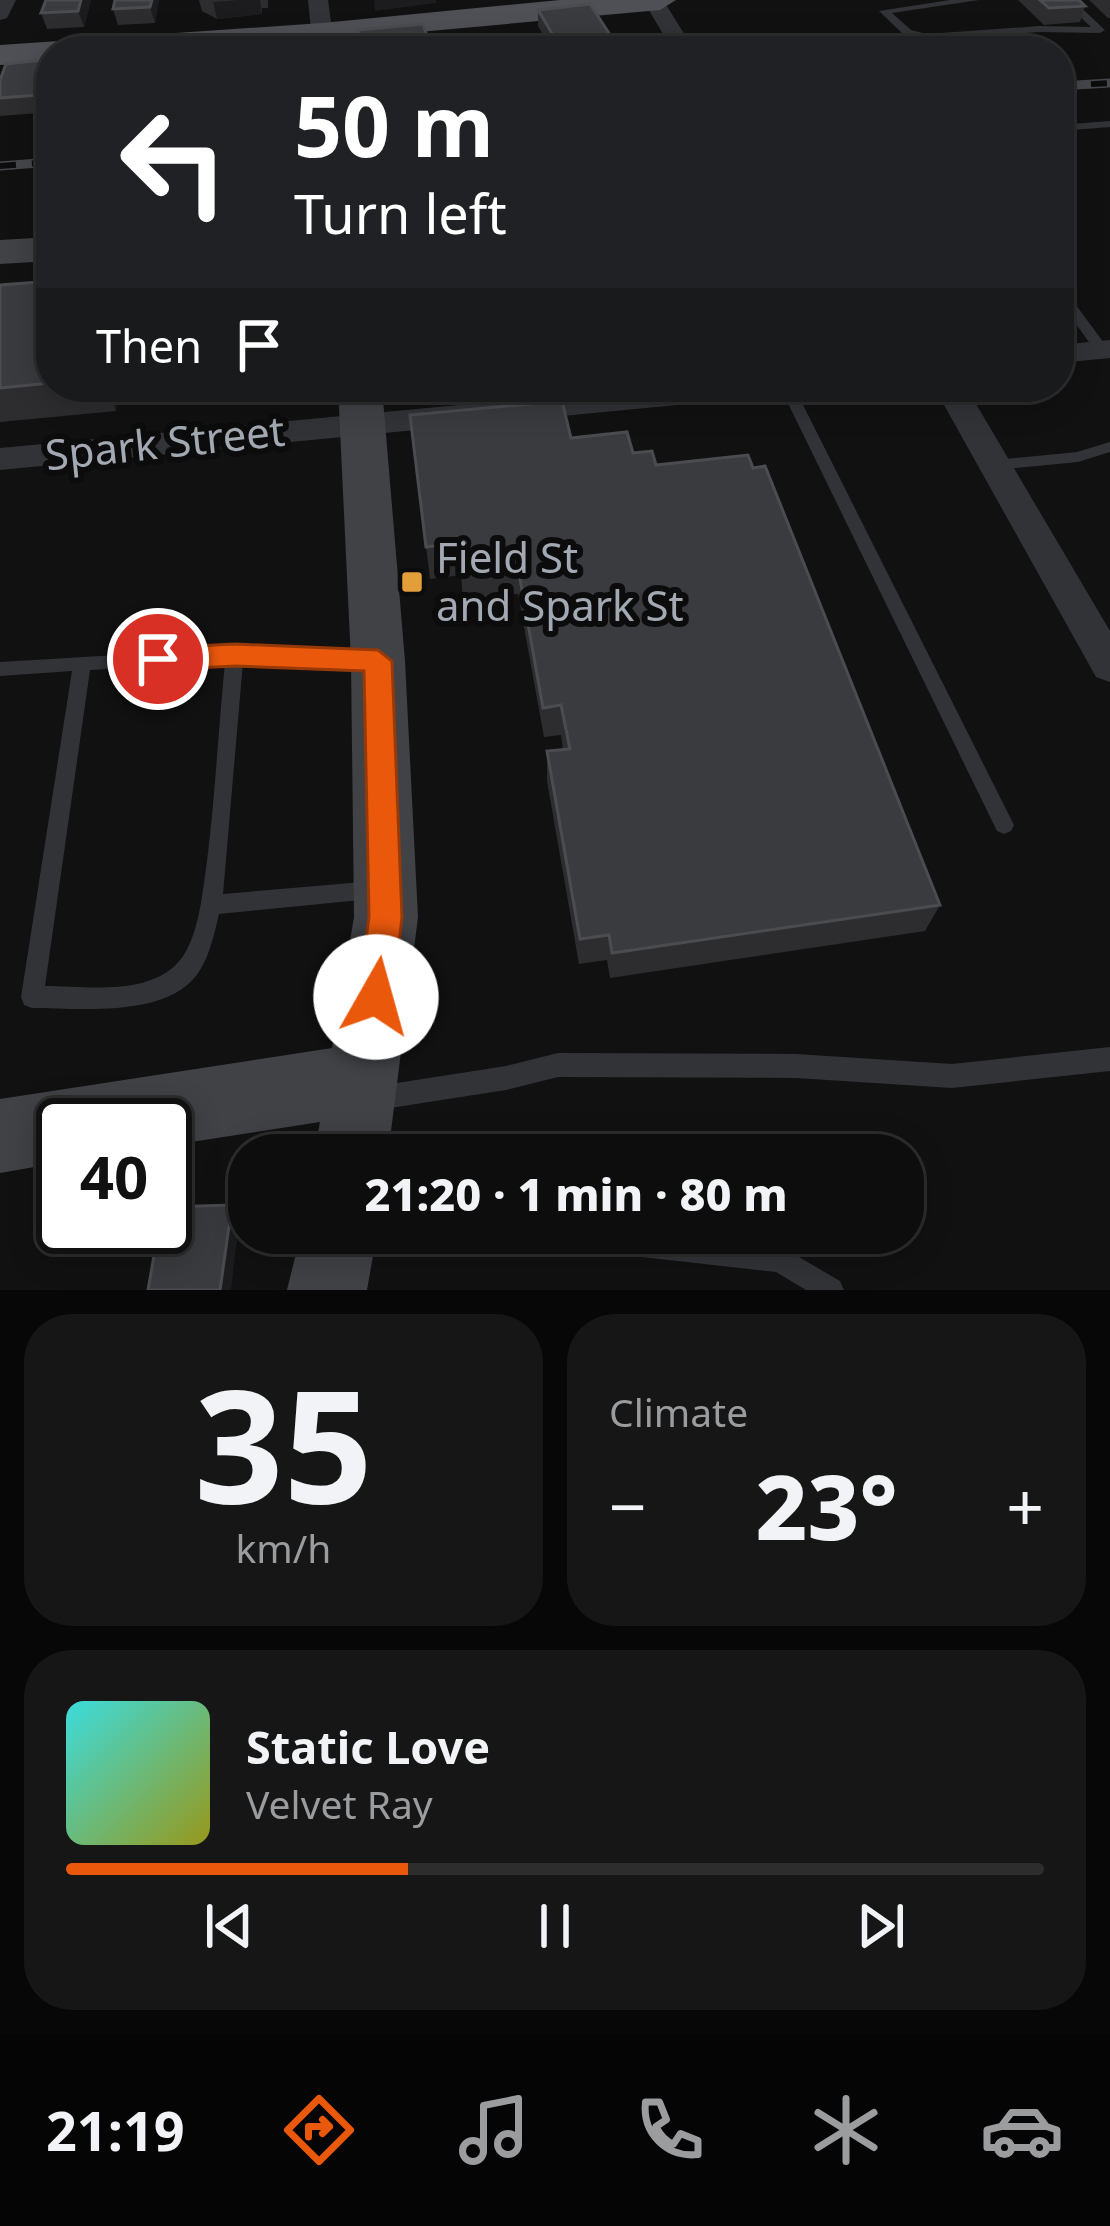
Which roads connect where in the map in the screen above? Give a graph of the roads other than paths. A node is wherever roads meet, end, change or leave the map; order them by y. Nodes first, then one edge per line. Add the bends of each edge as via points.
1 (6, 0) edge
2 (655, 0) edge
3 (974, 0) edge
4 (1067, 0) edge
5 (1083, 0) edge
6 (0, 14) edge
7 (1110, 19) edge
8 (322, 28) edge
9 (232, 36) edge
10 (675, 36) edge
11 (36, 53) edge
12 (0, 55) edge
13 (1110, 124) edge
14 (1074, 127) edge
15 (36, 250) edge
16 (0, 252) edge
17 (1074, 311) edge
18 (1106, 350) edge
19 (1074, 353) edge
20 (428, 402) edge
21 (794, 402) edge
22 (958, 402) edge
23 (361, 405) edge
24 (1110, 447) edge
25 (0, 459) edge
26 (994, 465) junction
27 (235, 655) junction
28 (378, 661) junction
29 (82, 663) junction
30 (1110, 666) edge
31 (0, 668) edge
32 (1004, 825) dead end
33 (385, 890) junction
34 (211, 905) junction
35 (1110, 1059) edge
36 (359, 1112) edge
37 (192, 1119) edge
38 (36, 1130) edge
39 (0, 1136) edge
40 (335, 1254) edge
41 (735, 1254) edge
42 (327, 1290) edge
43 (831, 1290) edge

1 - 6 street
2 - 8 main road
2 - 10 street
3 - 4 lane via 884,11 920,36 1100,30
5 - 7 lane
8 - 9 main road
11 - 12 main road
13 - 14 lane
15 - 16 street
17 - 18 lane
18 - 19 street
20 - 23 street, Spark Street
21 - 32 lane
22 - 26 street
23 - 25 street, Spark Street
23 - 28 street
24 - 26 lane
26 - 30 street
27 - 28 lane
27 - 29 lane
27 - 34 lane
28 - 33 street
29 - 31 lane
29 - 34 lane via 32,997 121,995 168,982 184,973
33 - 34 lane
33 - 36 street
35 - 36 lane via 952,1076 558,1064
36 - 37 street
38 - 39 street
40 - 42 street
41 - 43 lane via 780,1259

